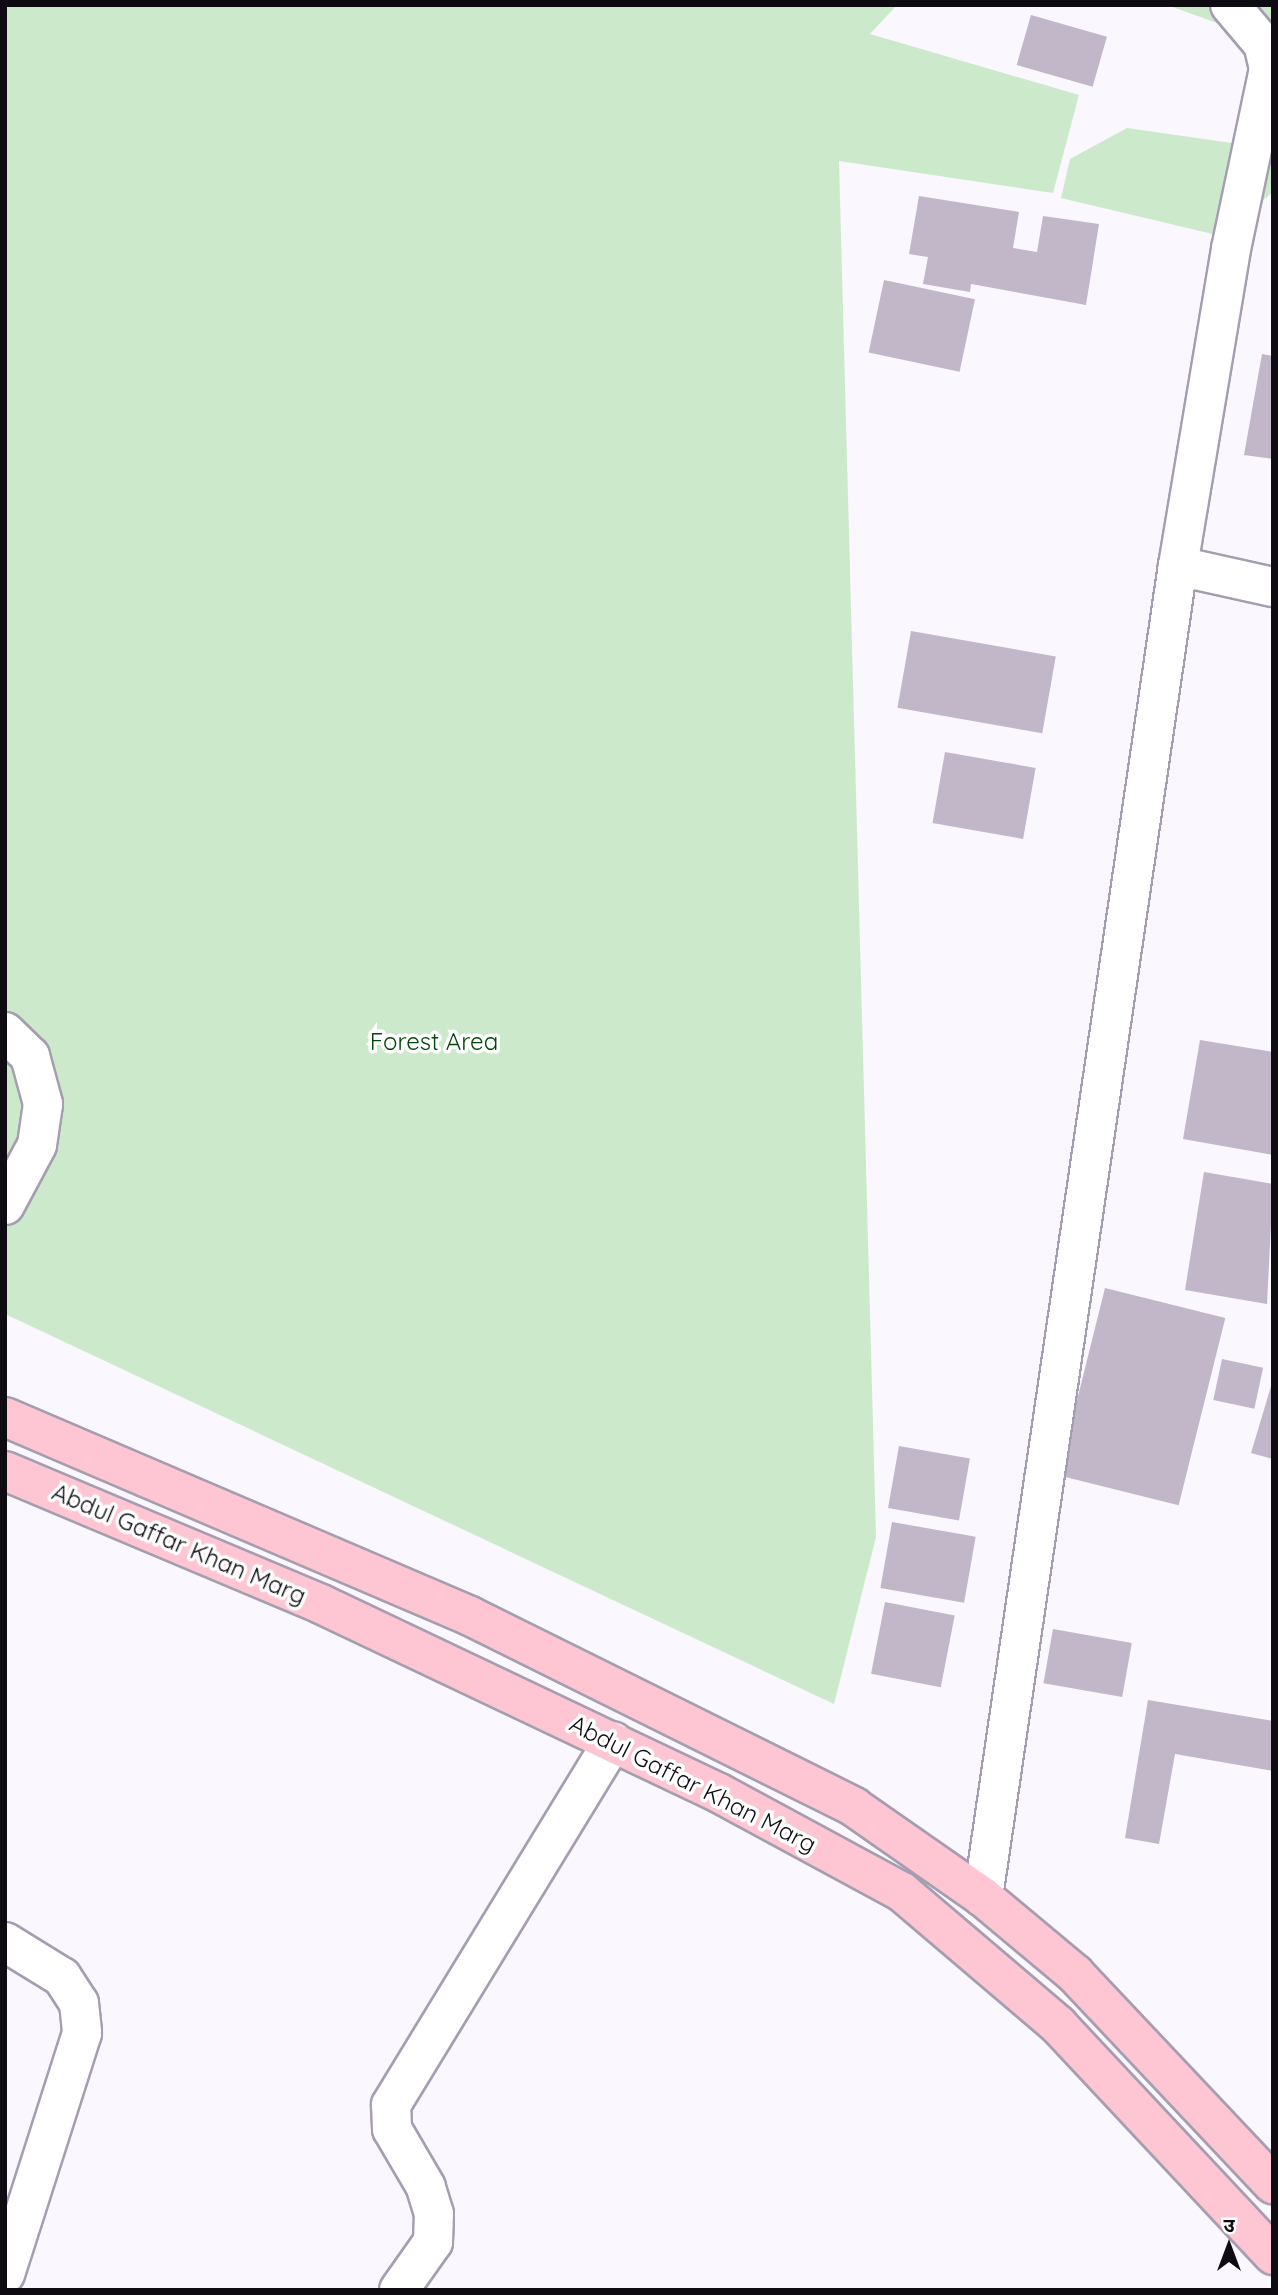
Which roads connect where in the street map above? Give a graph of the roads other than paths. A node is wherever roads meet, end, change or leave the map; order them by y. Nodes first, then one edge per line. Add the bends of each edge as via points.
1 (1230, 5) edge
2 (1178, 566) junction
3 (1273, 587) edge
4 (5, 1032) edge
5 (5, 1205) edge
6 (5, 1417) edge
7 (5, 1471) edge
8 (613, 1742) junction
9 (984, 1897) junction
10 (5, 1942) edge
11 (1273, 2185) edge
12 (1273, 2255) edge
13 (5, 2274) edge
14 (399, 2290) edge

1 - 2 street via 1263,44 1269,69 1231,249
2 - 3 street
2 - 9 street
4 - 5 street via 30,1056 43,1104 37,1145
6 - 9 main road, Abdul Gaffar Khan Marg via 470,1616 854,1807
7 - 8 main road, Abdul Gaffar Khan Marg via 321,1604
8 - 12 main road, Abdul Gaffar Khan Marg via 902,1892 1058,2025
8 - 14 street via 391,2105 392,2129 426,2187 434,2214 433,2242
9 - 11 main road, Abdul Gaffar Khan Marg via 1075,1974
10 - 13 street via 62,1978 79,2003 82,2033

